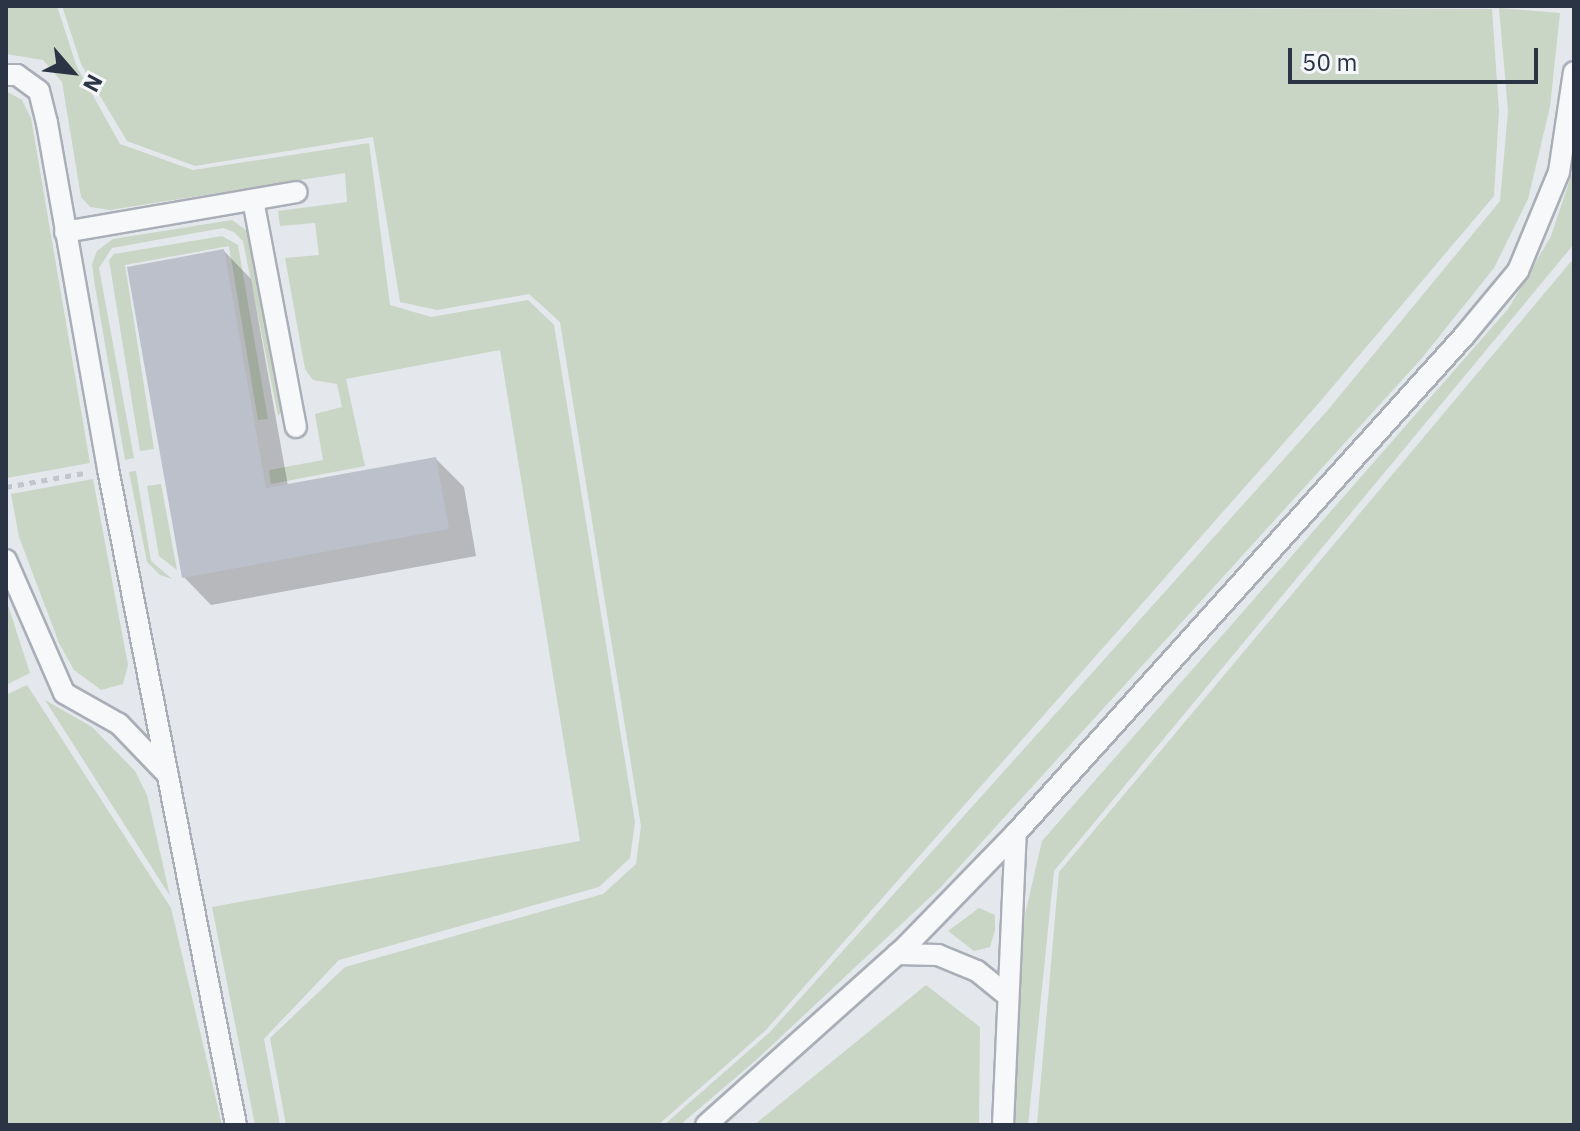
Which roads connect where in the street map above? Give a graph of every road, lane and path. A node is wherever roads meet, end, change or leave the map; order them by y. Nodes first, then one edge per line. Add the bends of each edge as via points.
1 (1574, 72) edge
2 (6, 75) edge
3 (297, 192) dead end
4 (253, 200) junction
5 (65, 232) junction
6 (296, 427) dead end
7 (93, 472) dead end
8 (6, 487) edge
9 (6, 560) edge
10 (166, 775) junction
11 (1016, 833) junction
12 (897, 954) junction
13 (1007, 995) junction
14 (236, 1125) edge
15 (706, 1125) edge
16 (1003, 1125) edge

1 - 11 lane via 1559,172 1518,271 1296,528
2 - 5 lane via 17,75 39,91
3 - 4 lane
4 - 5 lane
4 - 6 lane
5 - 10 lane
7 - 8 path
9 - 10 lane via 64,693 119,724
10 - 14 lane
11 - 12 lane
11 - 13 lane
12 - 13 lane via 938,955 977,971
12 - 15 lane
13 - 16 lane

